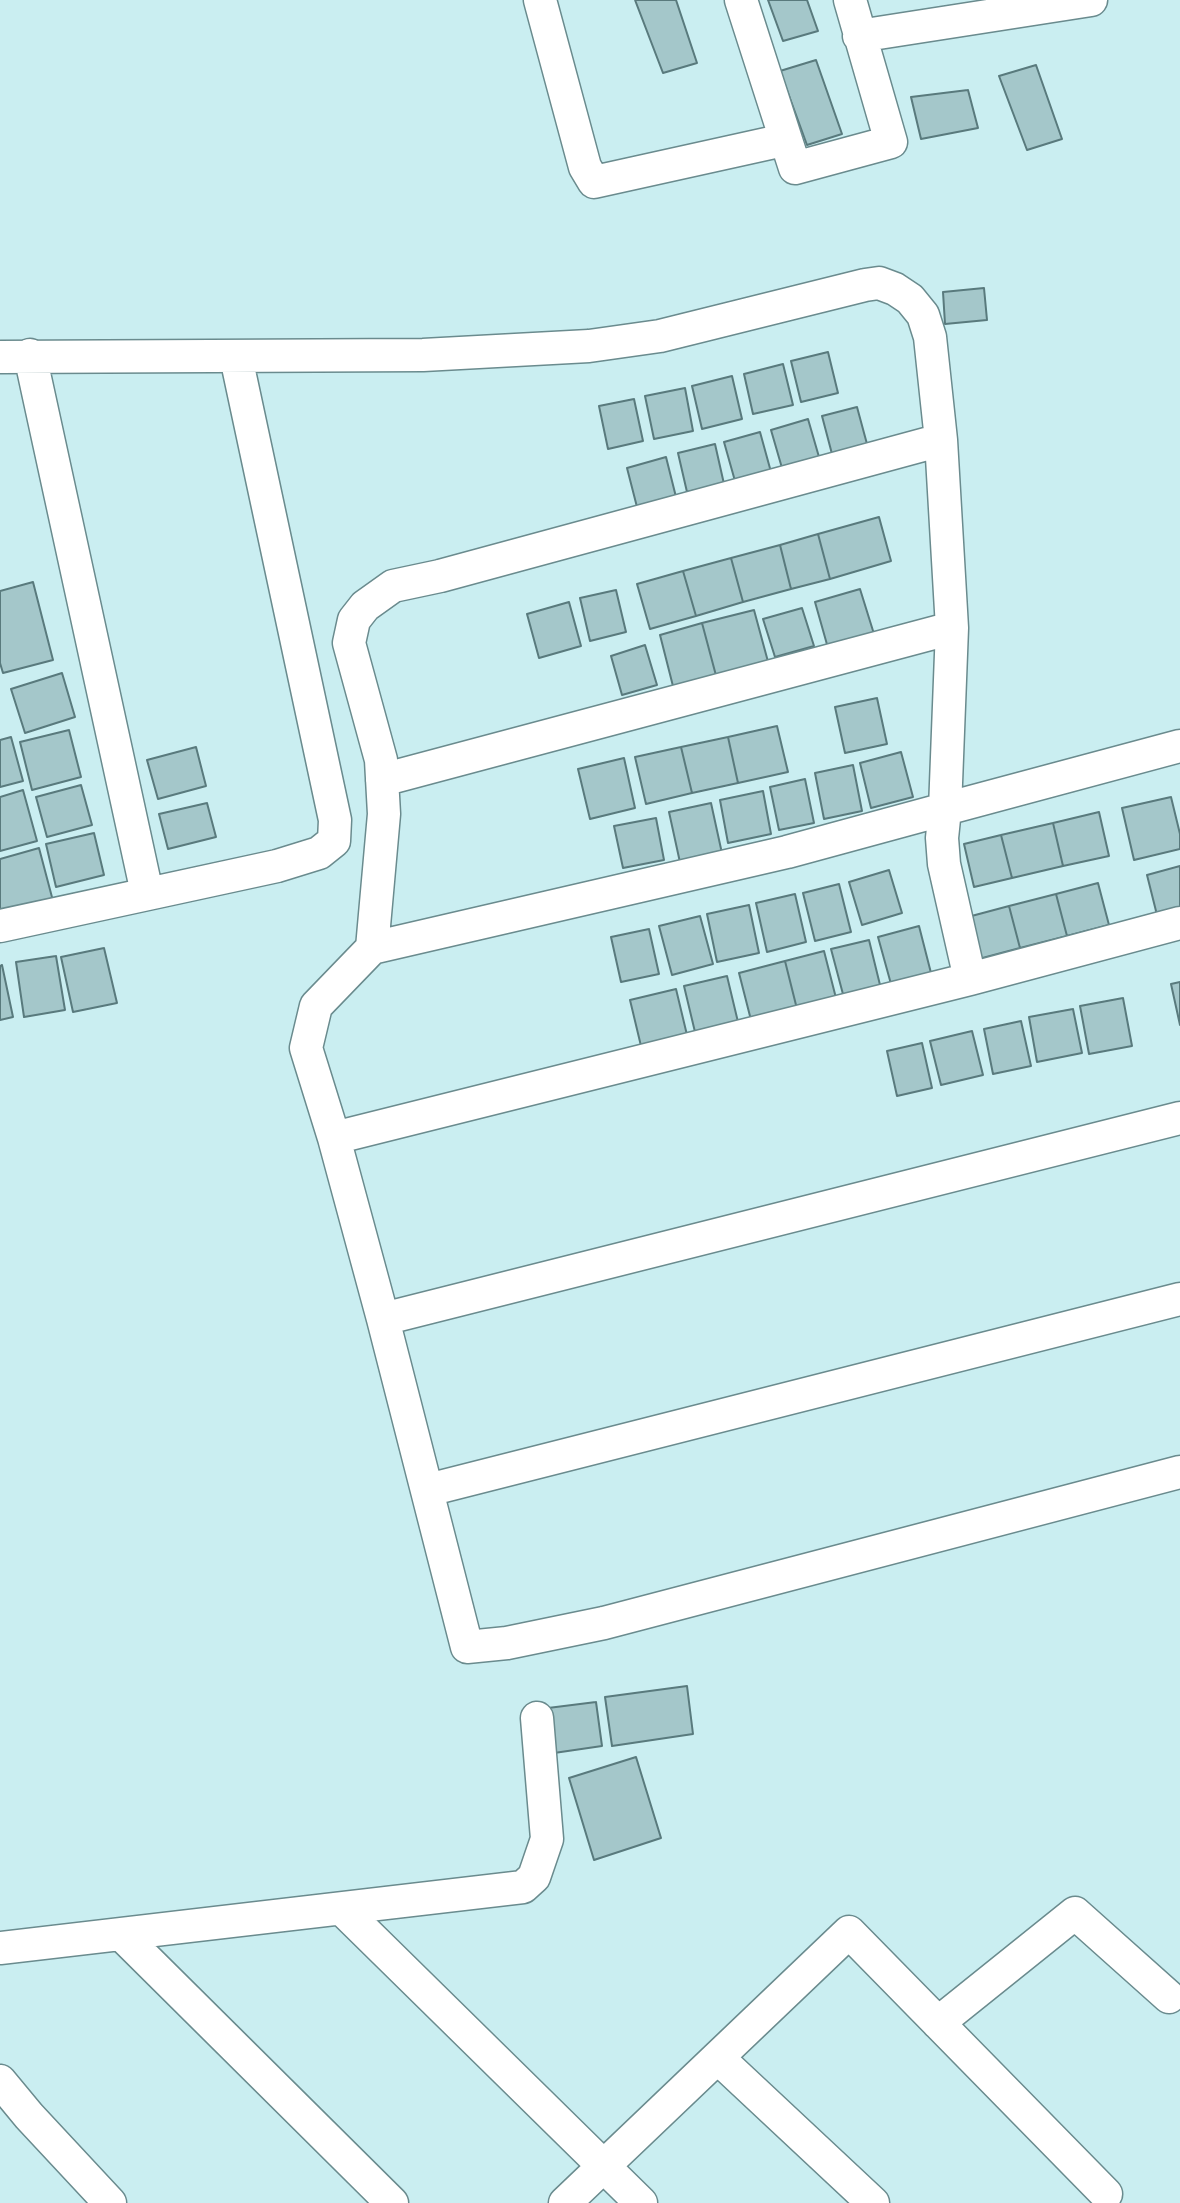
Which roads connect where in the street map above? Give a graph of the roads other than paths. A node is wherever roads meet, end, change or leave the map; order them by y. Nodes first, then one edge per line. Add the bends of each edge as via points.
1 (540, 0) edge
2 (741, 0) edge
3 (850, 0) edge
4 (1091, 0) edge
5 (859, 36) junction
6 (784, 140) junction
7 (15, 356) edge
8 (236, 357) junction
9 (941, 440) junction
10 (952, 628) junction
11 (1180, 746) edge
12 (382, 780) junction
13 (945, 809) junction
14 (336, 832) junction
15 (380, 846) junction
16 (147, 893) junction
17 (1180, 923) edge
18 (0, 926) edge
19 (372, 948) junction
20 (970, 979) junction
21 (1180, 1118) edge
22 (334, 1138) junction
23 (1180, 1299) edge
24 (383, 1319) junction
25 (1180, 1472) edge
26 (428, 1490) junction
27 (537, 1718) dead end
28 (342, 1909) junction
29 (121, 1934) junction
30 (0, 1948) edge
31 (1169, 1997) dead end
32 (938, 2023) junction
33 (718, 2058) junction
34 (0, 2081) edge
35 (604, 2166) junction
36 (1106, 2194) dead end
37 (110, 2203) edge
38 (392, 2203) edge
39 (565, 2203) edge
40 (641, 2203) edge
41 (873, 2203) edge

1 - 6 street via 585,167 594,182
2 - 6 street
3 - 5 street
4 - 5 street
5 - 6 street via 891,142 795,168
7 - 8 street
7 - 16 street
8 - 9 street via 589,346 660,336 879,283 910,299 923,315
8 - 14 street
9 - 10 street
9 - 12 street via 393,586 354,620 349,643
10 - 12 street
10 - 13 street
11 - 13 street
12 - 15 street
13 - 19 street via 787,852
13 - 20 street via 944,864
14 - 15 street
14 - 16 street via 334,841 319,853
15 - 19 street
16 - 18 street
17 - 20 street
19 - 22 street via 316,1006 306,1048
20 - 22 street
21 - 24 street
22 - 24 street
23 - 26 street
24 - 26 street
25 - 26 street via 604,1623 467,1647
27 - 28 street via 547,1839 534,1877 523,1887
28 - 29 street
28 - 35 street
29 - 30 street
29 - 38 street
31 - 32 street via 1075,1913
32 - 33 street via 849,1932
32 - 36 street
33 - 35 street
33 - 41 street
34 - 37 street
35 - 39 street
35 - 40 street

